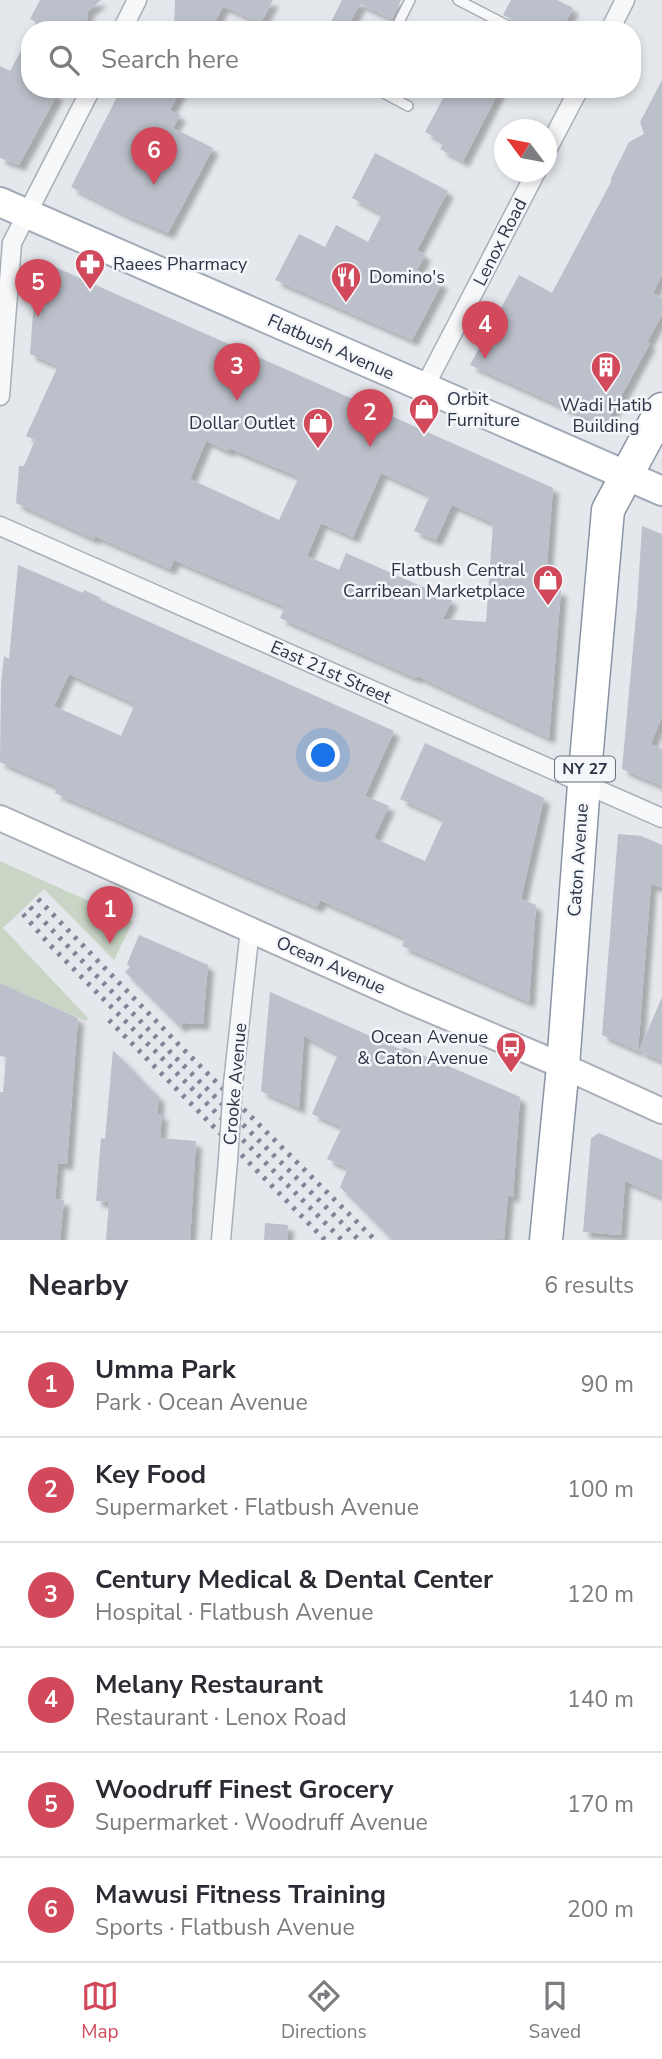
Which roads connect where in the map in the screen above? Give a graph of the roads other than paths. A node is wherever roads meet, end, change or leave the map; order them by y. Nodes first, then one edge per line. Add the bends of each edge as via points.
1 (137, 0) edge
2 (410, 0) edge
3 (458, 0) edge
4 (625, 0) edge
5 (126, 21) edge
6 (400, 21) edge
7 (499, 21) edge
8 (614, 21) edge
9 (86, 98) edge
10 (393, 98) edge
11 (574, 98) edge
12 (408, 106) dead end
13 (557, 132) edge
14 (531, 182) edge
15 (0, 202) edge
16 (26, 214) junction
17 (424, 388) junction
18 (0, 396) edge
19 (662, 409) edge
20 (626, 477) junction
21 (662, 491) edge
22 (0, 526) edge
23 (584, 784) junction
24 (0, 818) edge
25 (662, 818) edge
26 (250, 929) junction
27 (563, 1066) junction
28 (662, 1111) edge
29 (221, 1240) edge
30 (546, 1240) edge

1 - 5 street
2 - 6 lane
3 - 7 lane
4 - 8 street
9 - 16 street
10 - 12 lane
11 - 13 street
14 - 17 street, Lenox Road
15 - 16 main road, Flatbush Avenue
16 - 17 main road, Flatbush Avenue
16 - 18 street via 12,243
17 - 20 main road, Flatbush Avenue
19 - 20 highway, Caton Avenue / NY 27
20 - 21 main road, Flatbush Avenue
20 - 23 highway, Caton Avenue / NY 27 via 608,510
22 - 23 street, East 21st Street
23 - 25 street, East 21st Street
23 - 27 highway, Caton Avenue / NY 27
24 - 26 main road, Ocean Avenue
26 - 27 main road, Ocean Avenue
26 - 29 street, Crooke Avenue, bridge
27 - 28 main road, Ocean Avenue
27 - 30 highway, Caton Avenue / NY 27

